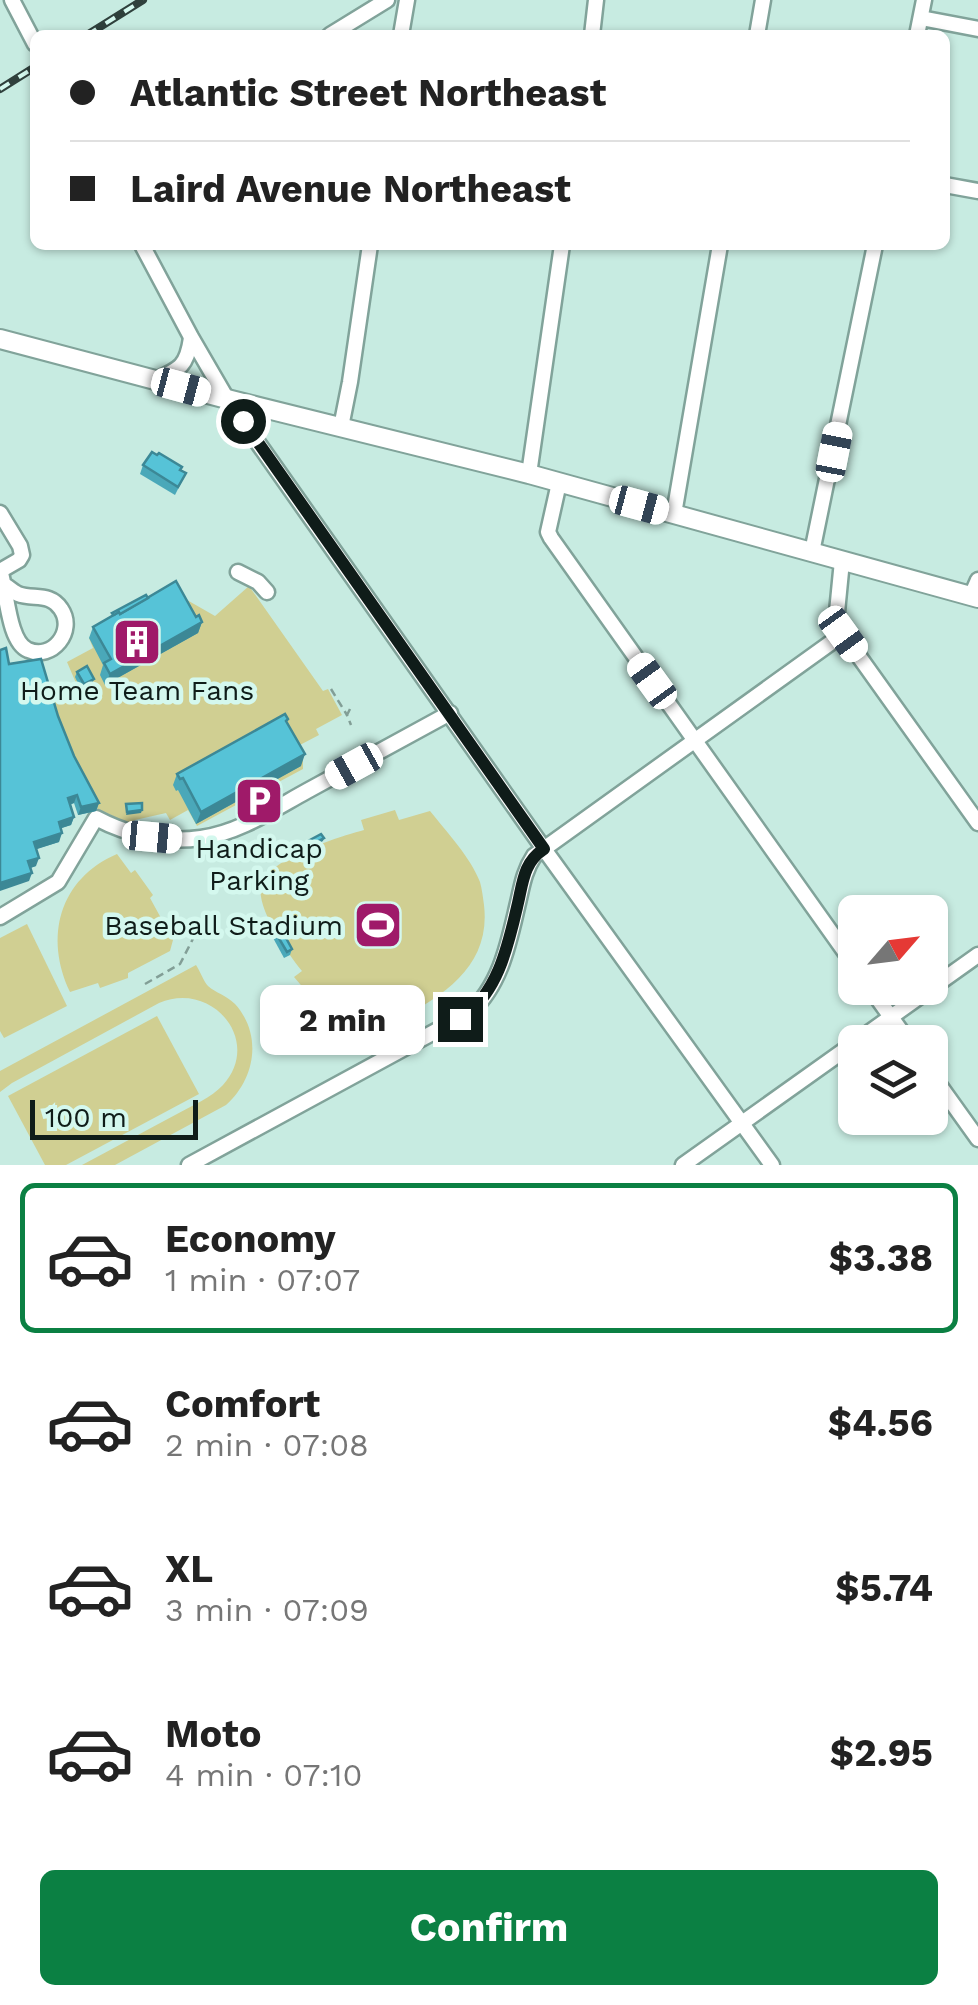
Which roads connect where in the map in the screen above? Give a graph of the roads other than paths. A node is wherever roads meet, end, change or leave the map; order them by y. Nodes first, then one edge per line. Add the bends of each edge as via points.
1 (12, 0) edge
2 (387, 0) edge
3 (407, 0) edge
4 (596, 0) edge
5 (763, 0) edge
6 (924, 0) edge
7 (921, 18) junction
8 (978, 29) edge
9 (338, 30) edge
10 (402, 30) edge
11 (593, 30) edge
12 (758, 30) edge
13 (918, 30) edge
14 (30, 34) edge
15 (950, 186) edge
16 (978, 191) edge
17 (145, 250) edge
18 (369, 250) edge
19 (561, 250) edge
20 (719, 250) edge
21 (874, 250) edge
22 (190, 338) junction
23 (0, 339) edge
24 (156, 380) junction
25 (227, 399) junction
26 (340, 427) junction
27 (529, 474) junction
28 (559, 483) junction
29 (0, 514) edge
30 (674, 514) junction
31 (812, 552) junction
32 (842, 561) junction
33 (238, 572) dead end
34 (2, 575) edge
35 (976, 591) edge
36 (267, 592) dead end
37 (382, 617) junction
38 (367, 627) dead end
39 (843, 634) junction
40 (414, 662) junction
41 (400, 673) dead end
42 (450, 714) junction
43 (695, 742) junction
44 (978, 823) edge
45 (544, 849) junction
46 (0, 916) edge
47 (838, 942) edge
48 (978, 955) edge
49 (882, 1005) edge
50 (891, 1017) junction
51 (897, 1025) edge
52 (948, 1097) edge
53 (742, 1123) junction
54 (978, 1139) edge
55 (189, 1165) edge
56 (683, 1165) edge
57 (772, 1165) edge

1 - 14 street
2 - 9 street
3 - 10 street
4 - 11 street
5 - 12 street
6 - 7 street
7 - 8 street
7 - 13 street
15 - 16 street
17 - 22 street
18 - 26 street
19 - 27 street
20 - 30 street
21 - 31 street
22 - 24 street via 185,362
22 - 25 street
23 - 24 main road
24 - 25 main road
25 - 26 main road
25 - 37 street
26 - 27 main road
27 - 28 main road
28 - 30 main road
28 - 43 street via 550,538
29 - 34 street via 22,555
30 - 31 main road
31 - 32 main road
32 - 35 main road
32 - 39 street via 837,612
33 - 36 street
34 - 34 street via 21,646 52,650 64,633 64,612 49,598 16,593
37 - 38 street
37 - 40 street
39 - 43 street
39 - 44 street
40 - 41 street
40 - 42 street
42 - 45 street
42 - 46 street via 218,834 152,837 96,818 58,882
43 - 45 street
43 - 47 street
45 - 53 street
45 - 55 street via 527,866 504,955 476,1007
48 - 50 street
49 - 50 street
50 - 51 street
50 - 53 street
52 - 54 street
53 - 56 street
53 - 57 street

